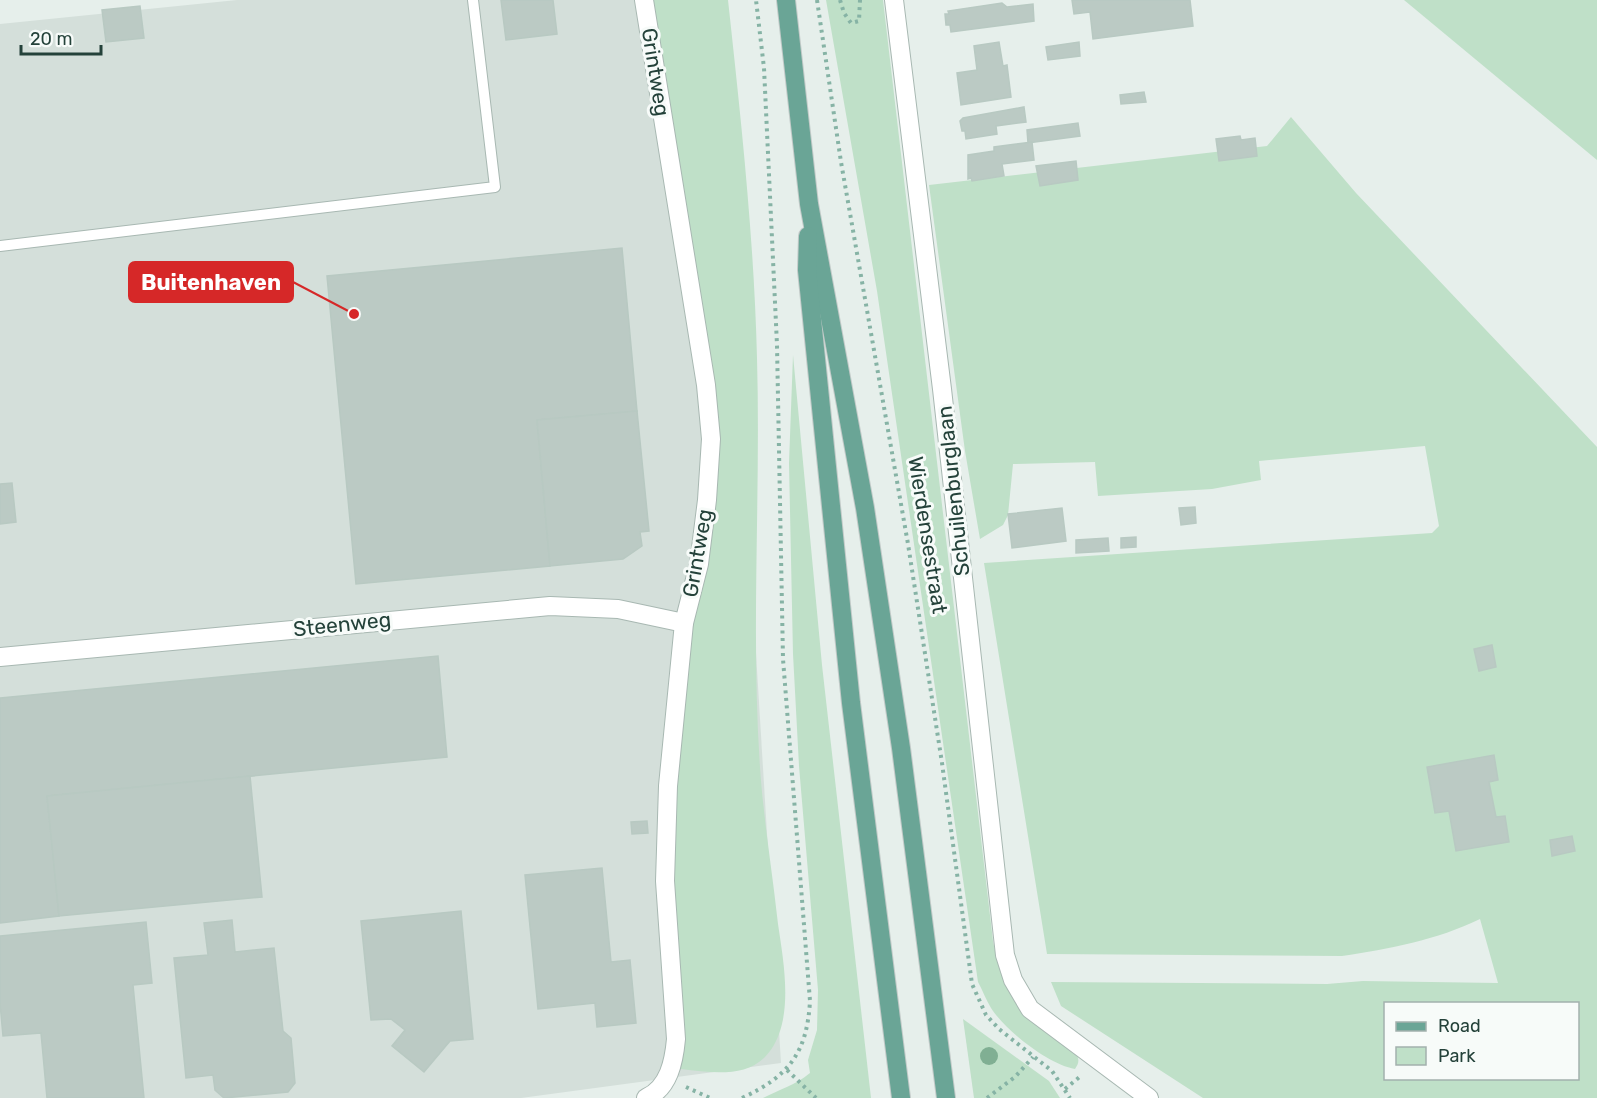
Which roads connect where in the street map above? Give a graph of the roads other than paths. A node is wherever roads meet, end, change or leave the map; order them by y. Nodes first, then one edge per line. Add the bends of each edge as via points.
1 (473, 0) edge
2 (644, 0) edge
3 (786, 0) edge
4 (894, 0) edge
5 (809, 204) junction
6 (0, 246) edge
7 (684, 623) junction
8 (0, 657) edge
9 (646, 1098) edge
10 (901, 1098) edge
11 (946, 1098) edge
12 (1149, 1098) edge

1 - 6 lane via 495,187
2 - 7 street, Grintweg via 706,385 711,439 699,564
3 - 5 main road
4 - 12 street, Schuilenburglaan via 1005,955 1013,980 1030,1009
5 - 10 main road via 807,270 849,692
5 - 11 main road via 865,508 901,748
7 - 8 street, Steenweg via 618,609 550,606
7 - 9 street, Grintweg via 668,786 665,881 676,1039 674,1060 657,1094

